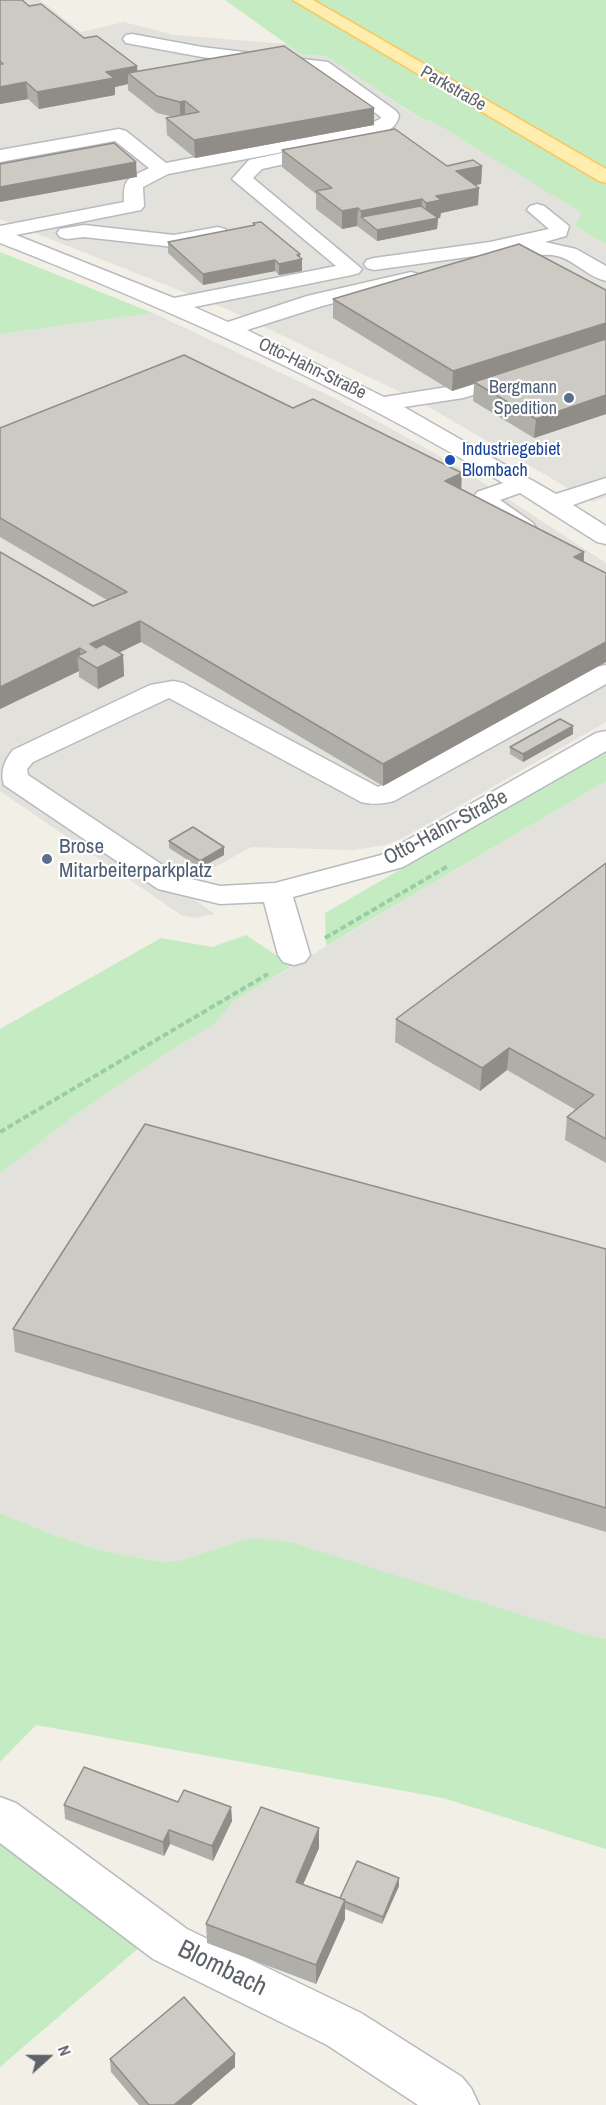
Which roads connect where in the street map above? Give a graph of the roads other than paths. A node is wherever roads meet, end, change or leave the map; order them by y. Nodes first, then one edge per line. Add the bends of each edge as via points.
1 (301, 0) edge
2 (132, 39) dead end
3 (357, 144) edge
4 (0, 156) edge
5 (162, 169) junction
6 (606, 177) edge
7 (537, 210) dead end
8 (237, 230) edge
9 (6, 237) edge
10 (352, 269) junction
11 (606, 275) edge
12 (172, 305) junction
13 (228, 329) junction
14 (540, 366) edge
15 (382, 404) junction
16 (523, 484) junction
17 (606, 485) edge
18 (555, 504) junction
19 (606, 537) edge
20 (539, 538) edge
21 (606, 673) edge
22 (606, 739) edge
23 (276, 892) junction
24 (294, 955) road end
25 (0, 1816) edge
26 (454, 2105) edge

1 - 6 main road, Parkstraße
2 - 5 street via 202,52 322,66 390,116 389,122 376,128
3 - 10 street via 256,164 242,180
4 - 5 street via 119,135
5 - 9 street via 134,184 134,206
7 - 10 street via 559,226 559,232 453,254 415,256
8 - 9 street via 174,241 84,231
9 - 12 street, Otto-Hahn-Straße
10 - 12 street
11 - 13 street via 569,252 548,248 315,301
12 - 13 street, Otto-Hahn-Straße
13 - 15 street, Otto-Hahn-Straße
14 - 15 street via 463,392
15 - 16 street, Otto-Hahn-Straße
16 - 18 street, Otto-Hahn-Straße
16 - 20 street via 486,497 490,506
17 - 18 street
18 - 19 street, Otto-Hahn-Straße
21 - 23 street, Otto-Hahn-Straße via 384,795 371,796 173,689 160,691 23,756 13,768 14,779 170,883 220,895
22 - 23 street, Otto-Hahn-Straße via 392,861
23 - 24 street
25 - 26 street, Blombach via 170,1944 344,2029 445,2094

